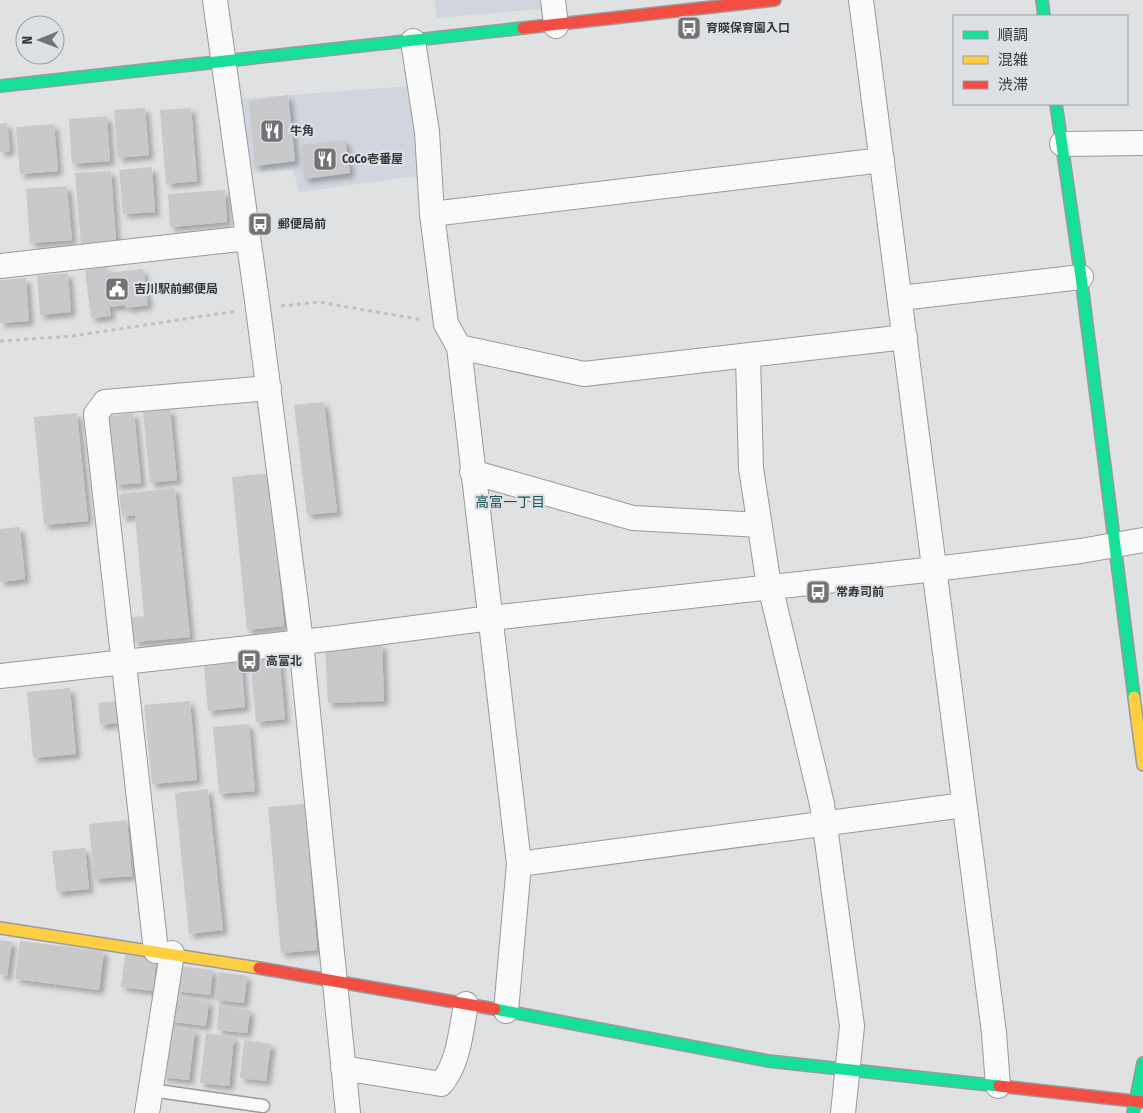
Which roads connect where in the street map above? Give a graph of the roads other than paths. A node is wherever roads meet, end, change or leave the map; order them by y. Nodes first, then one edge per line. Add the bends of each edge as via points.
1 (215, 0) edge
2 (553, 0) edge
3 (775, 0) edge
4 (861, 0) edge
5 (1042, 0) edge
6 (1044, 15) edge
7 (556, 26) junction
8 (413, 41) junction
9 (222, 62) junction
10 (0, 86) edge
11 (1056, 105) edge
12 (1062, 144) junction
13 (1143, 144) edge
14 (882, 160) junction
15 (432, 214) junction
16 (248, 238) junction
17 (0, 266) edge
18 (1081, 277) junction
19 (900, 298) junction
20 (905, 337) junction
21 (459, 347) junction
22 (748, 357) junction
23 (269, 388) junction
24 (472, 472) junction
25 (760, 525) junction
26 (1143, 540) edge
27 (1114, 546) junction
28 (935, 569) junction
29 (769, 587) junction
30 (491, 618) junction
31 (301, 642) junction
32 (123, 662) junction
33 (0, 676) edge
34 (1143, 765) edge
35 (964, 805) junction
36 (824, 824) junction
37 (519, 864) junction
38 (0, 928) edge
39 (164, 952) junction
40 (336, 982) junction
41 (466, 1004) junction
42 (506, 1011) junction
43 (1143, 1063) edge
44 (343, 1068) junction
45 (849, 1070) junction
46 (998, 1086) junction
47 (151, 1090) junction
48 (1139, 1101) edge
49 (263, 1106) dead end
50 (148, 1113) edge
51 (348, 1113) edge
52 (844, 1113) edge
53 (1133, 1113) edge

1 - 9 street
2 - 7 street
3 - 7 street
4 - 14 street
5 - 6 street
7 - 8 street
8 - 9 street
8 - 15 street via 427,132
9 - 10 street
9 - 16 street
11 - 12 street
12 - 13 street
12 - 18 street
14 - 15 street
14 - 19 street
15 - 21 street via 446,324
16 - 17 street
16 - 23 street
18 - 19 street
18 - 27 street
19 - 20 street
20 - 22 street
20 - 28 street
21 - 22 street via 584,374
21 - 24 street
22 - 25 street via 751,468
23 - 31 street
23 - 32 street via 105,402 96,414
24 - 25 street via 632,518
24 - 30 street
25 - 29 street
26 - 27 street
27 - 28 street
27 - 34 street
28 - 29 street
28 - 35 street
29 - 30 street
29 - 36 street via 822,804
30 - 31 street
30 - 37 street
31 - 32 street
31 - 40 street
32 - 33 street
32 - 39 street
35 - 36 street
35 - 46 street
36 - 37 street
36 - 45 street via 852,1026
37 - 42 street
38 - 39 street
39 - 40 street
39 - 47 street
40 - 41 street
40 - 44 street
41 - 42 street
41 - 44 street via 450,1074 441,1084
42 - 45 street via 768,1061
43 - 48 street
44 - 51 street
45 - 46 street
45 - 52 street
46 - 48 street
47 - 49 lane
47 - 50 street
48 - 53 street

